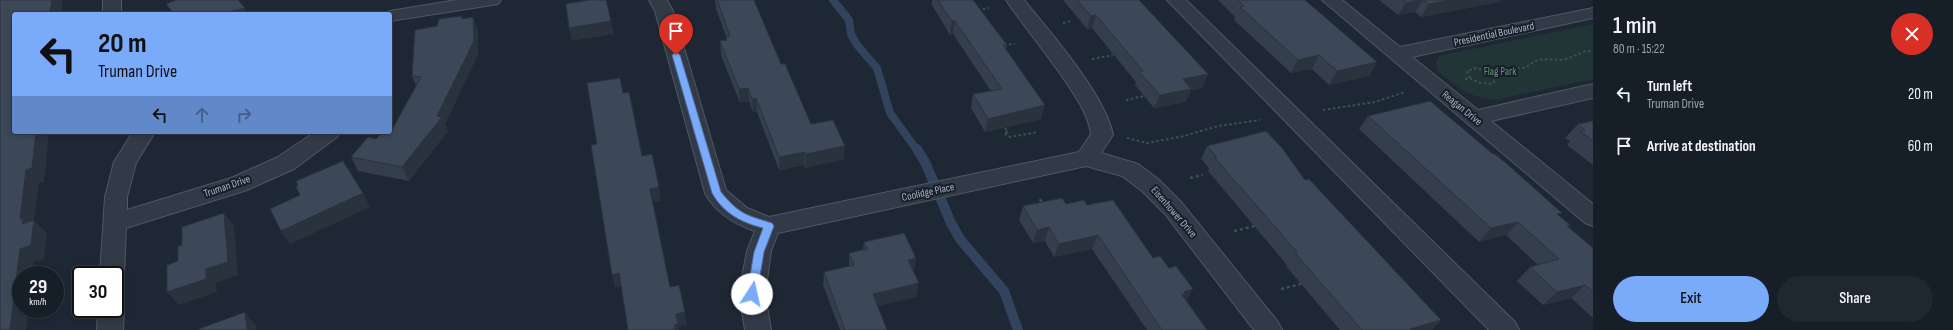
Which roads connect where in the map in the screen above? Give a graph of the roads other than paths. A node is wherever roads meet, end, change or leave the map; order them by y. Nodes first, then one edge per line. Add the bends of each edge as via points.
1 (112, 0) edge
2 (492, 0) edge
3 (658, 0) edge
4 (1015, 0) edge
5 (1176, 0) edge
6 (1331, 0) edge
7 (112, 12) edge
8 (1593, 13) edge
9 (392, 16) edge
10 (1396, 54) junction
11 (1593, 91) edge
12 (1475, 118) junction
13 (143, 134) edge
14 (327, 134) edge
15 (1086, 158) junction
16 (1593, 217) edge
17 (115, 223) junction
18 (769, 226) junction
19 (113, 266) edge
20 (111, 318) edge
21 (110, 330) edge
22 (758, 330) edge
23 (1270, 330) edge
24 (1506, 330) edge

1 - 7 street
2 - 9 street
3 - 18 street via 664,11 716,193 729,209 749,221
4 - 15 street via 1055,52 1100,122 1102,135
5 - 24 street
6 - 10 street, Reagan Drive
8 - 10 street, Presidential Boulevard
10 - 12 street, Reagan Drive
11 - 12 street
12 - 16 street, Reagan Drive
13 - 17 street via 125,162 116,197
14 - 17 street, Truman Drive via 286,163 239,184
15 - 18 street, Coolidge Place
15 - 23 street, Eisenhower Drive via 1130,170 1150,185 1173,208
17 - 19 street
18 - 22 street via 759,252 752,294
20 - 21 street

